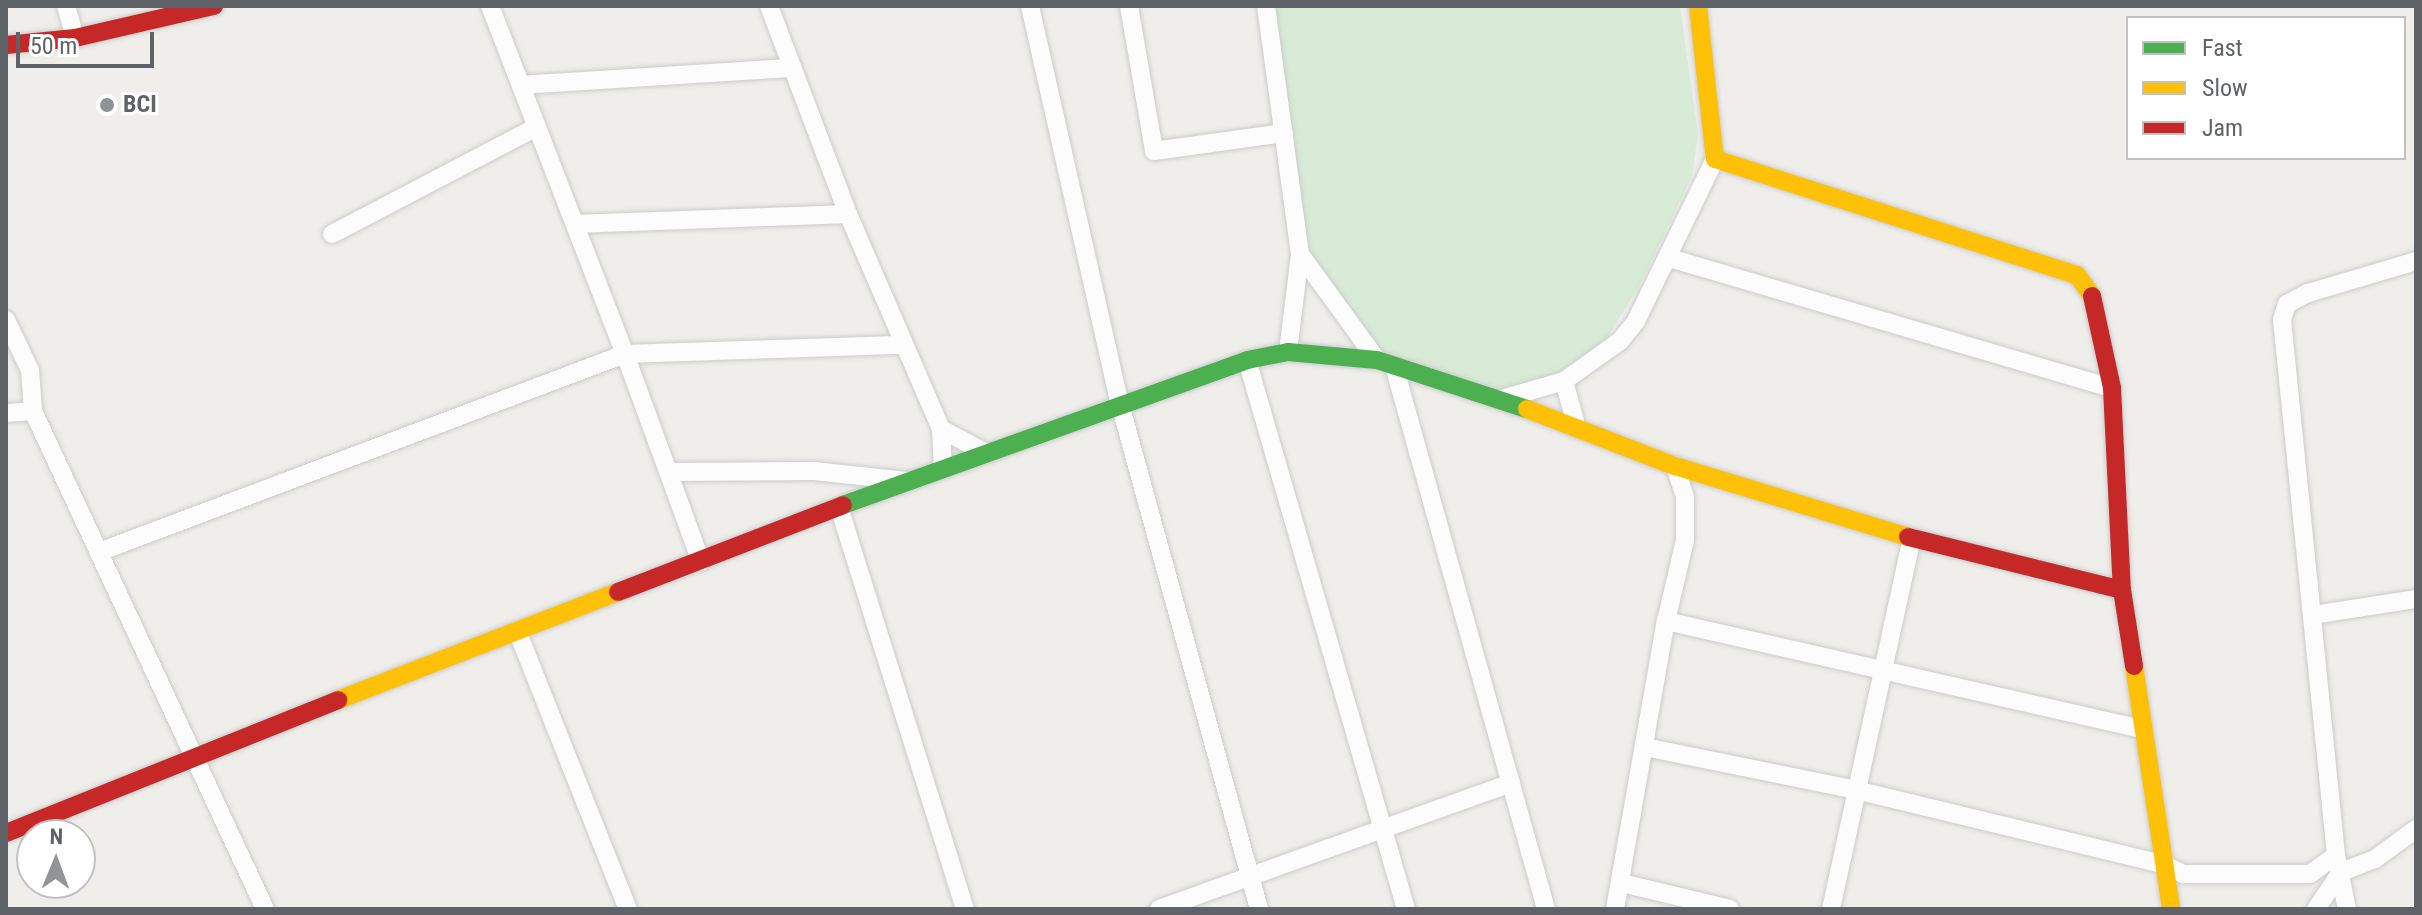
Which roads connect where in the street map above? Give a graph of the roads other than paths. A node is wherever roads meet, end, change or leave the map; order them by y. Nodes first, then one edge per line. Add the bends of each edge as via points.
1 (66, 6) edge
2 (214, 6) edge
3 (490, 6) edge
4 (769, 6) edge
5 (1030, 6) edge
6 (1129, 6) edge
7 (1266, 6) edge
8 (1698, 6) edge
9 (75, 38) junction
10 (6, 45) edge
11 (792, 68) junction
12 (521, 85) junction
13 (537, 127) junction
14 (1284, 133) junction
15 (1715, 159) junction
16 (848, 214) junction
17 (575, 224) junction
18 (332, 234) dead end
19 (1300, 254) junction
20 (1669, 258) junction
21 (2416, 261) edge
22 (6, 320) edge
23 (902, 345) junction
24 (1288, 352) junction
25 (625, 354) junction
26 (1247, 360) junction
27 (1385, 363) junction
28 (1564, 381) junction
29 (2112, 388) junction
30 (1502, 399) junction
31 (1120, 404) junction
32 (33, 411) junction
33 (6, 413) edge
34 (1576, 425) junction
35 (941, 429) junction
36 (986, 453) junction
37 (1675, 466) junction
38 (943, 469) junction
39 (668, 472) junction
40 (909, 481) junction
41 (839, 507) junction
42 (1912, 538) junction
43 (99, 552) junction
44 (701, 562) junction
45 (2122, 590) junction
46 (2416, 599) edge
47 (2313, 615) junction
48 (1666, 621) junction
49 (518, 633) junction
50 (1883, 671) junction
51 (2143, 729) junction
52 (1645, 747) junction
53 (196, 755) junction
54 (1511, 783) junction
55 (1856, 790) junction
56 (2416, 829) edge
57 (1385, 831) junction
58 (6, 833) edge
59 (2162, 864) junction
60 (2338, 864) junction
61 (1250, 878) junction
62 (1622, 883) junction
63 (265, 909) edge
64 (628, 909) edge
65 (965, 909) edge
66 (1159, 909) edge
67 (1259, 909) edge
68 (1406, 909) edge
69 (1546, 909) edge
70 (1615, 909) edge
71 (1730, 909) edge
72 (1831, 909) edge
73 (2171, 909) edge
74 (2316, 909) edge
75 (2347, 909) edge

1 - 9 street
2 - 9 main road
3 - 12 street
4 - 11 street
5 - 31 street
6 - 14 street via 1154,151
7 - 14 street
8 - 15 main road
9 - 10 main road
11 - 12 street
11 - 16 street
12 - 13 street
13 - 17 street
13 - 18 street
14 - 19 street
15 - 20 street
15 - 29 main road via 2077,275 2097,307
16 - 17 street
16 - 23 street
17 - 25 street
19 - 24 street
19 - 27 street
20 - 28 street via 1620,341
20 - 29 street
21 - 47 street via 2308,293 2287,304 2282,320
22 - 32 street via 30,370
23 - 25 street
23 - 35 street
24 - 26 main road
24 - 27 main road
25 - 39 street
25 - 43 street
26 - 31 main road
26 - 57 street
27 - 30 main road
27 - 54 street
28 - 30 street
28 - 34 street
29 - 45 main road
30 - 34 main road
31 - 36 main road
31 - 61 street
32 - 33 street
32 - 43 street
34 - 37 main road
35 - 36 street
35 - 38 street
36 - 38 main road
37 - 42 main road
37 - 48 street via 1688,518
38 - 40 main road
39 - 40 street via 814,471
39 - 44 street
40 - 41 main road
41 - 44 main road
41 - 65 street
42 - 45 main road
42 - 50 street
43 - 53 street
44 - 49 main road
45 - 51 main road
46 - 47 street
47 - 60 street
48 - 50 street
48 - 52 street
49 - 53 main road
49 - 64 street
50 - 51 street
50 - 55 street
51 - 59 main road
52 - 55 street
52 - 62 street
53 - 58 main road
53 - 63 street
54 - 57 street
54 - 69 street
55 - 59 street
55 - 72 street
56 - 60 street via 2375,859
57 - 61 street
57 - 68 street
59 - 60 street via 2183,874 2310,874
59 - 73 main road
60 - 74 street
60 - 75 street
61 - 66 street
61 - 67 street
62 - 70 street
62 - 71 street

